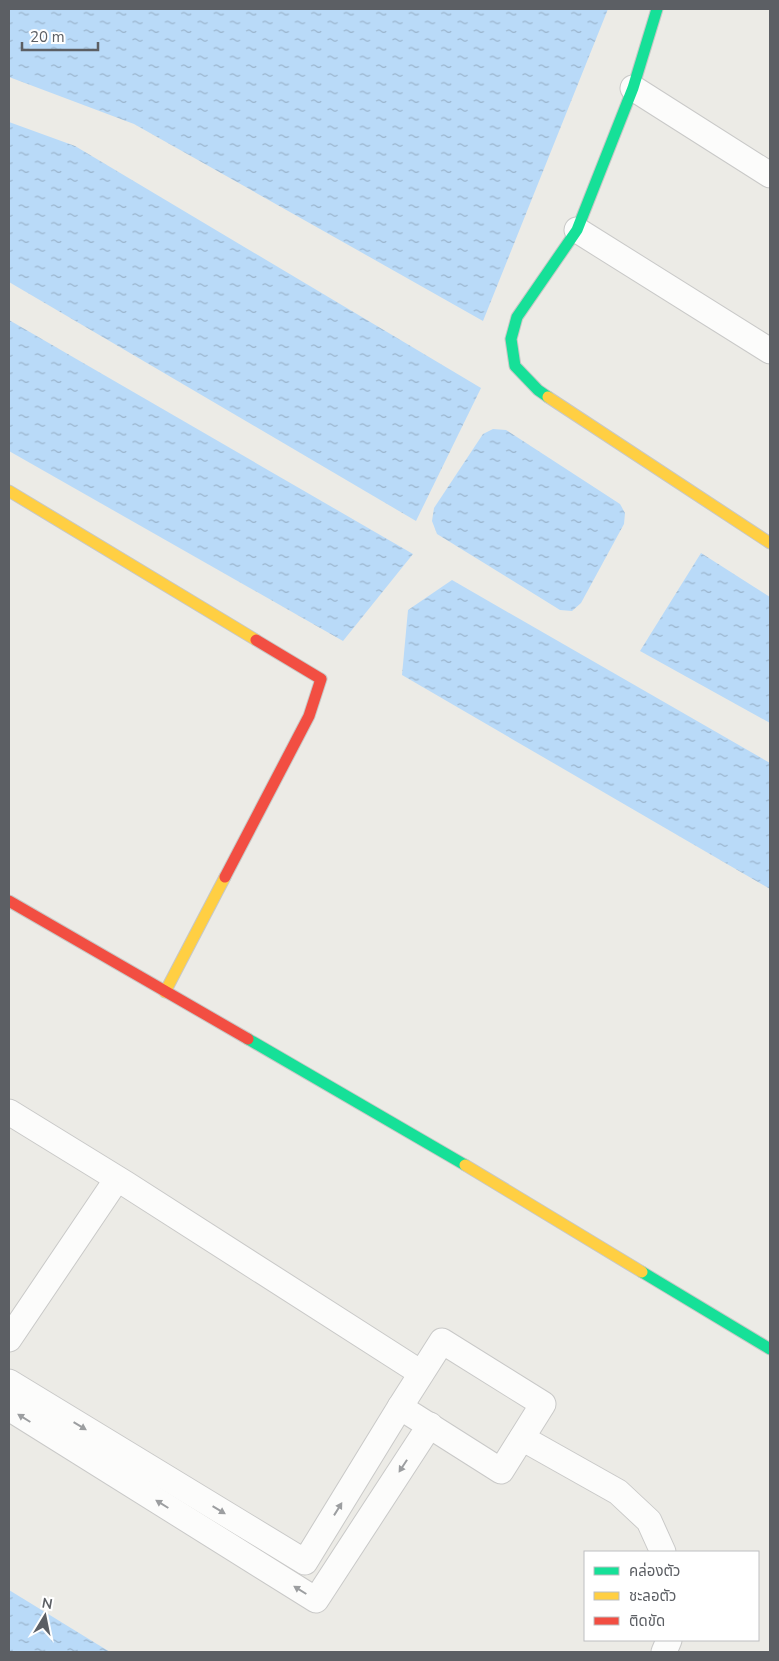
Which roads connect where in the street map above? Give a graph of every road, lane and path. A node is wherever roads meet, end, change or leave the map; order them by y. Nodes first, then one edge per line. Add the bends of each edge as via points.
1 (657, 9) edge
2 (633, 88) junction
3 (770, 175) edge
4 (577, 230) junction
5 (770, 351) edge
6 (9, 491) edge
7 (770, 544) edge
8 (9, 900) edge
9 (165, 992) junction
10 (9, 1112) edge
11 (117, 1179) junction
12 (9, 1339) edge
13 (770, 1349) edge
14 (422, 1373) junction
15 (9, 1382) edge
16 (9, 1408) edge
17 (400, 1408) junction
18 (430, 1425) junction
19 (522, 1438) junction
20 (663, 1551) edge
21 (291, 1553) junction
22 (274, 1574) junction

1 - 2 street
2 - 3 street
2 - 4 street
4 - 5 street
4 - 7 street via 517,317 511,339 515,366 538,390
6 - 9 street via 321,679 309,716
8 - 9 street
9 - 13 street via 501,1186
10 - 11 street
11 - 12 street
11 - 14 street
14 - 17 street
14 - 19 street via 442,1341 544,1404
15 -> 21 street
22 -> 16 street
17 - 18 street
21 -> 17 street via 305,1562
18 - 19 street via 501,1471
18 -> 22 street via 316,1600
19 - 20 street via 618,1492 649,1521
21 - 22 street

